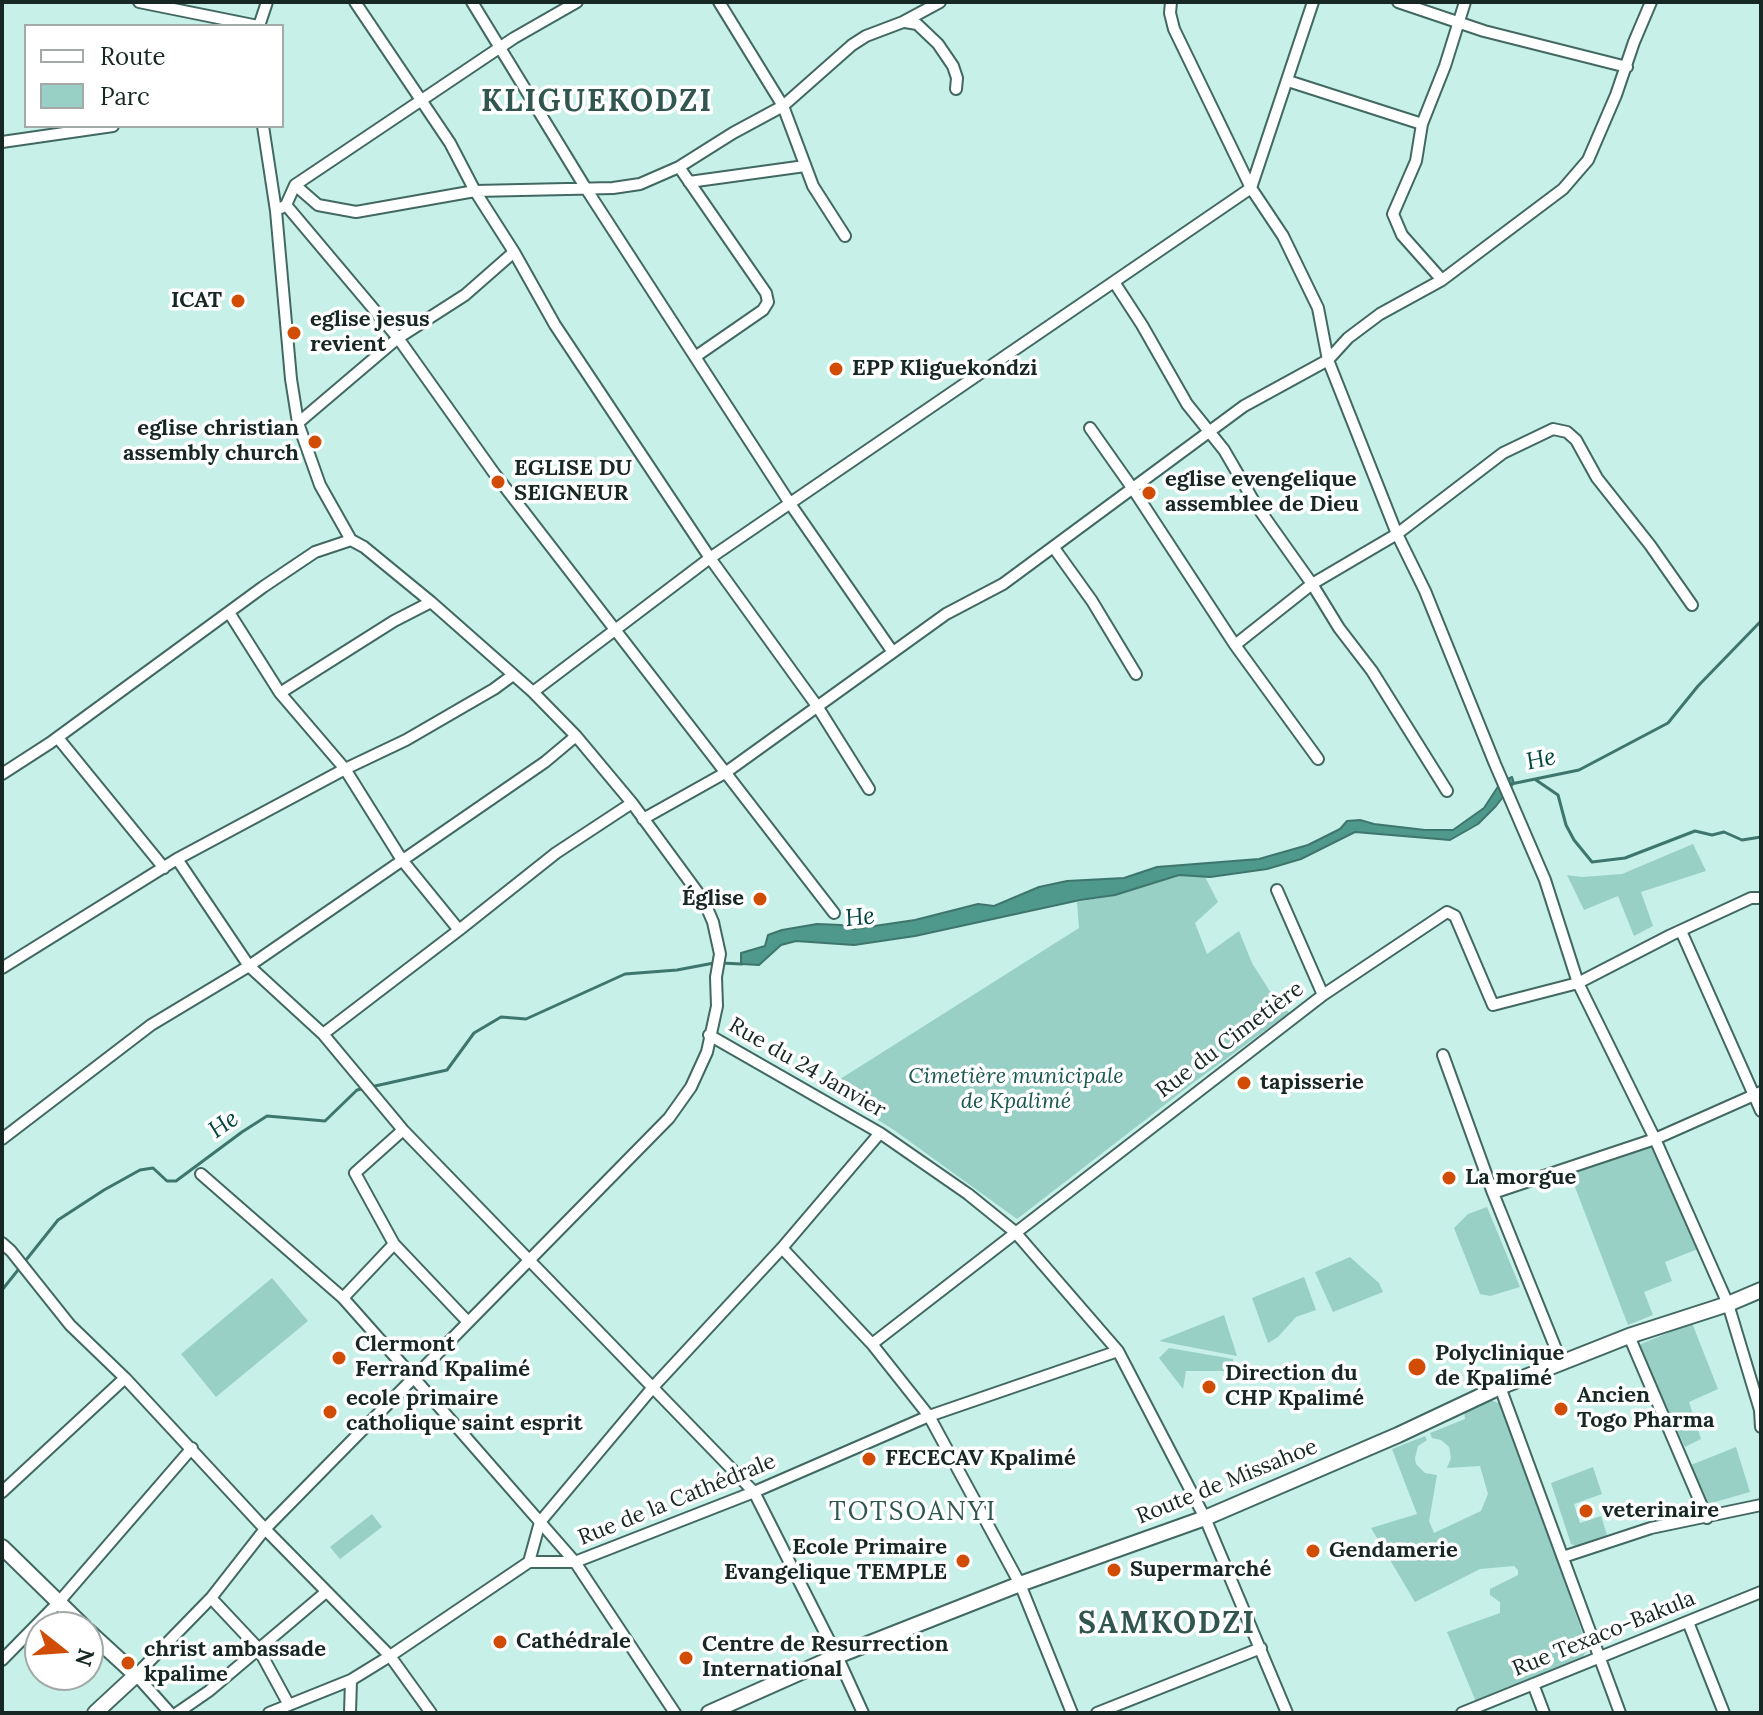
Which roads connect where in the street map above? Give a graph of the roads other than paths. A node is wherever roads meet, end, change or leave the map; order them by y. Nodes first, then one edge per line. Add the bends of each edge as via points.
1 (139, 2) edge
2 (267, 2) edge
3 (355, 2) edge
4 (472, 2) edge
5 (577, 2) edge
6 (719, 2) edge
7 (940, 2) edge
8 (1171, 2) edge
9 (1313, 2) edge
10 (1398, 2) edge
11 (1465, 2) edge
12 (1651, 2) edge
13 (903, 22) junction
14 (1457, 23) junction
15 (248, 24) edge
16 (259, 24) edge
17 (501, 48) junction
18 (1627, 67) junction
19 (1288, 81) junction
20 (956, 89) dead end
21 (422, 98) junction
22 (783, 106) junction
23 (1422, 124) junction
24 (99, 128) edge
25 (263, 128) edge
26 (2, 142) edge
27 (805, 166) junction
28 (679, 167) junction
29 (689, 182) junction
30 (295, 185) junction
31 (585, 187) junction
32 (1251, 188) junction
33 (475, 191) junction
34 (281, 208) junction
35 (845, 236) dead end
36 (514, 252) junction
37 (1442, 280) junction
38 (1114, 282) junction
39 (398, 338) junction
40 (695, 357) junction
41 (1328, 360) junction
42 (298, 423) junction
43 (1090, 428) dead end
44 (1209, 432) junction
45 (1133, 489) junction
46 (791, 505) junction
47 (1397, 534) junction
48 (351, 540) junction
49 (1054, 548) junction
50 (710, 558) junction
51 (1312, 584) junction
52 (431, 602) junction
53 (1692, 605) dead end
54 (230, 614) junction
55 (616, 629) junction
56 (1235, 645) junction
57 (892, 651) junction
58 (1136, 674) dead end
59 (513, 675) junction
60 (533, 692) junction
61 (280, 693) junction
62 (817, 706) junction
63 (576, 736) junction
64 (58, 738) junction
65 (1318, 759) dead end
66 (345, 769) junction
67 (725, 773) junction
68 (2, 774) edge
69 (869, 789) dead end
70 (1447, 791) dead end
71 (632, 803) junction
72 (643, 819) junction
73 (177, 859) junction
74 (402, 860) junction
75 (164, 868) junction
76 (1277, 890) dead end
77 (1761, 898) edge
78 (834, 913) dead end
79 (459, 930) junction
80 (1681, 931) junction
81 (249, 966) junction
82 (2, 968) edge
83 (1578, 983) junction
84 (1323, 995) junction
85 (323, 1034) junction
86 (709, 1035) junction
87 (1443, 1055) dead end
88 (1756, 1093) edge
89 (1761, 1111) edge
90 (403, 1130) junction
91 (880, 1133) junction
92 (2, 1139) edge
93 (1655, 1139) junction
94 (201, 1174) dead end
95 (1493, 1193) junction
96 (1015, 1232) junction
97 (2, 1243) edge
98 (394, 1244) junction
99 (782, 1248) junction
100 (530, 1260) junction
101 (1761, 1290) edge
102 (343, 1298) junction
103 (1728, 1304) junction
104 (467, 1321) junction
105 (1629, 1336) junction
106 (872, 1344) junction
107 (1118, 1351) junction
108 (1562, 1364) junction
109 (125, 1378) junction
110 (414, 1378) junction
111 (654, 1386) junction
112 (1500, 1387) junction
113 (1760, 1410) edge
114 (929, 1416) junction
115 (1761, 1427) edge
116 (192, 1448) junction
117 (2, 1492) edge
118 (754, 1492) junction
119 (1761, 1505) edge
120 (1205, 1518) junction
121 (1707, 1518) junction
122 (540, 1522) junction
123 (265, 1529) junction
124 (2, 1547) edge
125 (1563, 1557) junction
126 (529, 1562) junction
127 (575, 1562) junction
128 (1020, 1584) junction
129 (326, 1592) junction
130 (1761, 1592) edge
131 (211, 1598) junction
132 (58, 1603) junction
133 (67, 1611) edge
134 (1688, 1622) junction
135 (104, 1646) edge
136 (258, 1648) junction
137 (1261, 1648) junction
138 (390, 1656) junction
139 (837, 1656) junction
140 (1600, 1657) junction
141 (2, 1660) edge
142 (136, 1675) junction
143 (351, 1680) junction
144 (1533, 1684) junction
145 (289, 1705) junction
146 (95, 1713) edge
147 (170, 1713) edge
148 (177, 1713) edge
149 (269, 1713) edge
150 (350, 1713) edge
151 (431, 1713) edge
152 (675, 1713) edge
153 (709, 1713) edge
154 (863, 1713) edge
155 (1072, 1713) edge
156 (1097, 1713) edge
157 (1287, 1713) edge
158 (1462, 1713) edge
159 (1544, 1713) edge
160 (1620, 1713) edge
161 (1724, 1713) edge

1 - 15 street
2 - 16 street
3 - 21 street
4 - 17 street
5 - 17 street
6 - 22 street
7 - 13 street
8 - 32 street via 1174,29
9 - 19 street
10 - 14 street
11 - 14 street
12 - 18 street
13 - 20 street via 917,24 938,44 953,66
13 - 22 street via 852,45
14 - 18 street
14 - 23 street
17 - 21 street
17 - 31 street
18 - 37 street via 1588,160 1563,189
19 - 23 street
19 - 32 street
21 - 30 street
21 - 33 street
22 - 27 street
22 - 28 street
23 - 37 street via 1416,161 1393,214 1402,235
24 - 26 street
25 - 34 street
27 - 29 street
27 - 35 street
28 - 29 street
28 - 31 street via 640,184
29 - 40 street via 768,302
30 - 33 street via 318,205 356,212
30 - 34 street
31 - 33 street
31 - 40 street
32 - 38 street
32 - 41 street via 1283,236 1318,308
33 - 36 street
34 - 39 street
34 - 42 street
36 - 39 street via 465,295
36 - 50 street via 555,325
37 - 41 street via 1380,314
38 - 44 street
38 - 46 street
39 - 42 street
39 - 55 street via 494,473
40 - 46 street
41 - 44 street via 1244,406
41 - 47 street
42 - 48 street via 320,485
43 - 45 street
44 - 45 street
44 - 51 street
45 - 49 street
45 - 56 street
46 - 50 street
46 - 57 street
47 - 51 street
47 - 53 street via 1503,453 1553,429 1567,432
47 - 83 street via 1545,880
48 - 52 street
48 - 54 street via 315,552
49 - 57 street
49 - 58 street
50 - 55 street
50 - 62 street
51 - 56 street
51 - 70 street
52 - 59 street
52 - 61 street
54 - 61 street
54 - 64 street
55 - 60 street
55 - 67 street
56 - 65 street
57 - 62 street
59 - 60 street
59 - 66 street via 406,740
60 - 63 street
61 - 66 street
62 - 67 street
62 - 69 street
63 - 71 street
63 - 74 street
64 - 68 street
64 - 75 street
66 - 73 street
66 - 74 street
67 - 72 street
67 - 78 street
71 - 72 street
71 - 79 street via 556,853
72 - 86 street via 704,901 713,922 720,954 717,1006
73 - 75 street
73 - 81 street
74 - 79 street
74 - 81 street
75 - 82 street
76 - 84 street
77 - 80 street
79 - 85 street
80 - 83 street
80 - 88 street
81 - 85 street
81 - 92 street via 151,1025
83 - 84 street, Rue du Cimetière via 1493,1005 1455,916 1447,912
83 - 93 street
84 - 96 street, Rue du Cimetière
85 - 90 street
86 - 91 street, Rue du 24 Janvier
86 - 100 street via 691,1087 669,1118
87 - 95 street
88 - 89 street
88 - 93 street
90 - 98 street via 355,1173
90 - 100 street
91 - 96 street, Rue du 24 Janvier
91 - 99 street
93 - 95 street
93 - 103 street
94 - 102 street
95 - 108 street
96 - 106 street, Rue du Cimetière
96 - 107 street, Rue du 24 Janvier
97 - 109 street via 70,1325
98 - 102 street
98 - 104 street
99 - 106 street
99 - 111 street
100 - 104 street
100 - 111 street
101 - 103 main road, Route de Missahoe
102 - 110 street
103 - 105 main road, Route de Missahoe
103 - 113 street
104 - 110 street
105 - 108 main road, Route de Missahoe
105 - 121 street
106 - 114 street
107 - 114 street, Rue de la Cathédrale
107 - 120 street, Rue du 24 Janvier
108 - 112 main road, Route de Missahoe
109 - 116 street
109 - 117 street
110 - 122 street
110 - 123 street
111 - 118 street
111 - 122 street
112 - 120 main road, Route de Missahoe
112 - 125 street
113 - 115 street
114 - 118 street, Rue de la Cathédrale
114 - 128 street
116 - 123 street
116 - 132 street
118 - 127 street, Rue de la Cathédrale
118 - 139 street
119 - 121 street
120 - 128 main road, Route de Missahoe
120 - 137 street, Rue du 24 Janvier
121 - 125 street via 1651,1528
122 - 126 street
122 - 127 street
123 - 129 street
123 - 131 street
124 - 132 main road
125 - 140 street
126 - 127 street, Rue de la Cathédrale
126 - 138 street
127 - 152 street
128 - 139 main road, Route de Missahoe
128 - 155 street
129 - 136 street
129 - 138 street
130 - 134 street, Rue Texaco-Bakula
131 - 136 street
131 - 142 street
132 - 133 main road
132 - 141 street
134 - 140 street, Rue Texaco-Bakula
134 - 161 street
135 - 142 main road
136 - 145 street
136 - 148 street
137 - 156 street
137 - 157 street, Rue du 24 Janvier
138 - 143 street
138 - 151 street
139 - 153 main road, Route de Missahoe
139 - 154 street
140 - 144 street, Rue Texaco-Bakula
140 - 160 street
142 - 146 main road
142 - 147 street
143 - 145 street
143 - 150 street
144 - 158 street, Rue Texaco-Bakula
144 - 159 street
145 - 149 street

